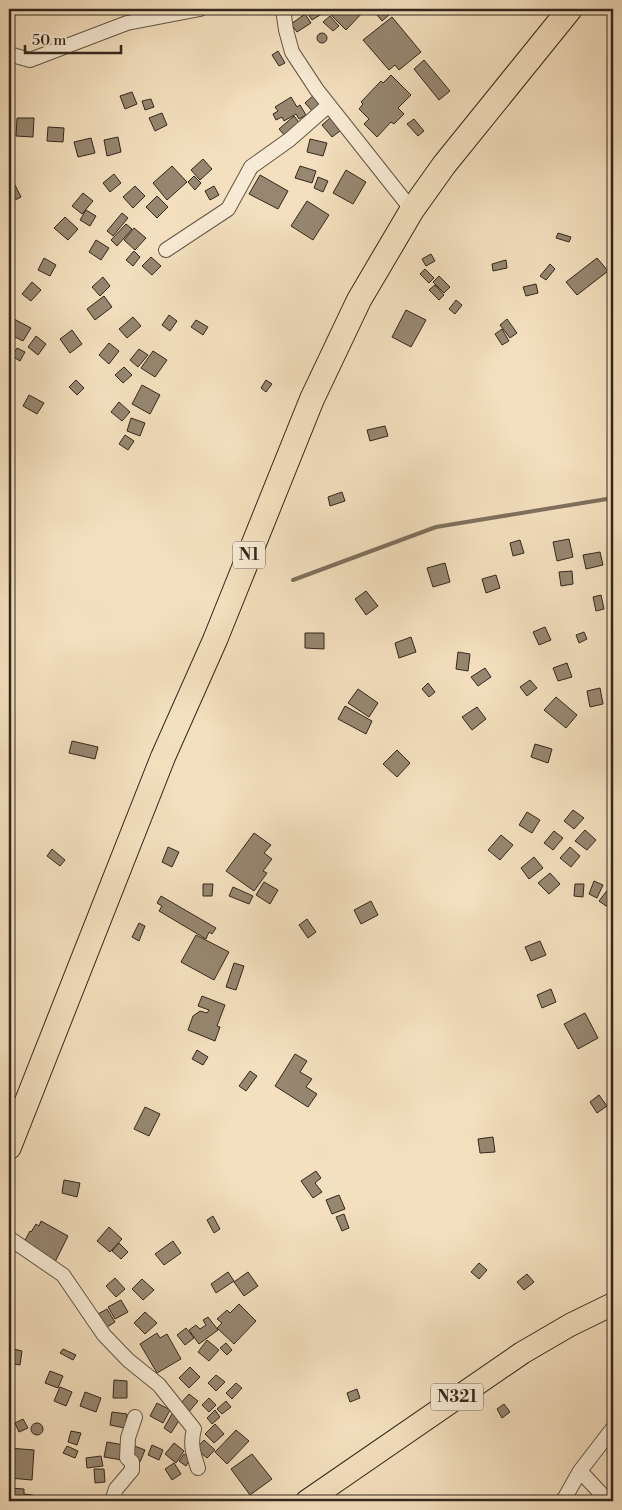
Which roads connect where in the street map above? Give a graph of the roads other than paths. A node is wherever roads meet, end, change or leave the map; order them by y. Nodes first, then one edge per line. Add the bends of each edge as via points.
1 (200, 9) edge
2 (283, 9) edge
3 (570, 9) edge
4 (9, 54) edge
5 (329, 105) junction
6 (412, 210) junction
7 (166, 250) dead end
8 (13, 1126) edge
9 (9, 1147) edge
10 (9, 1238) edge
11 (613, 1304) edge
12 (135, 1417) dead end
13 (613, 1428) edge
14 (198, 1468) dead end
15 (580, 1471) junction
16 (112, 1501) edge
17 (307, 1501) edge
18 (563, 1501) edge
19 (608, 1501) edge

1 - 4 street via 127,23 30,60
2 - 5 street via 292,52
3 - 6 highway, N1 via 444,164
5 - 6 street
5 - 7 street via 252,167 228,209
6 - 8 highway, N1 via 359,300 312,399
8 - 9 highway, N1
10 - 14 street via 64,1274 104,1335 165,1393 194,1429 191,1448
11 - 17 main road, N321 via 522,1353
12 - 16 street via 128,1438 127,1458 132,1462 132,1470 116,1489
13 - 15 street
15 - 18 street
15 - 19 street

